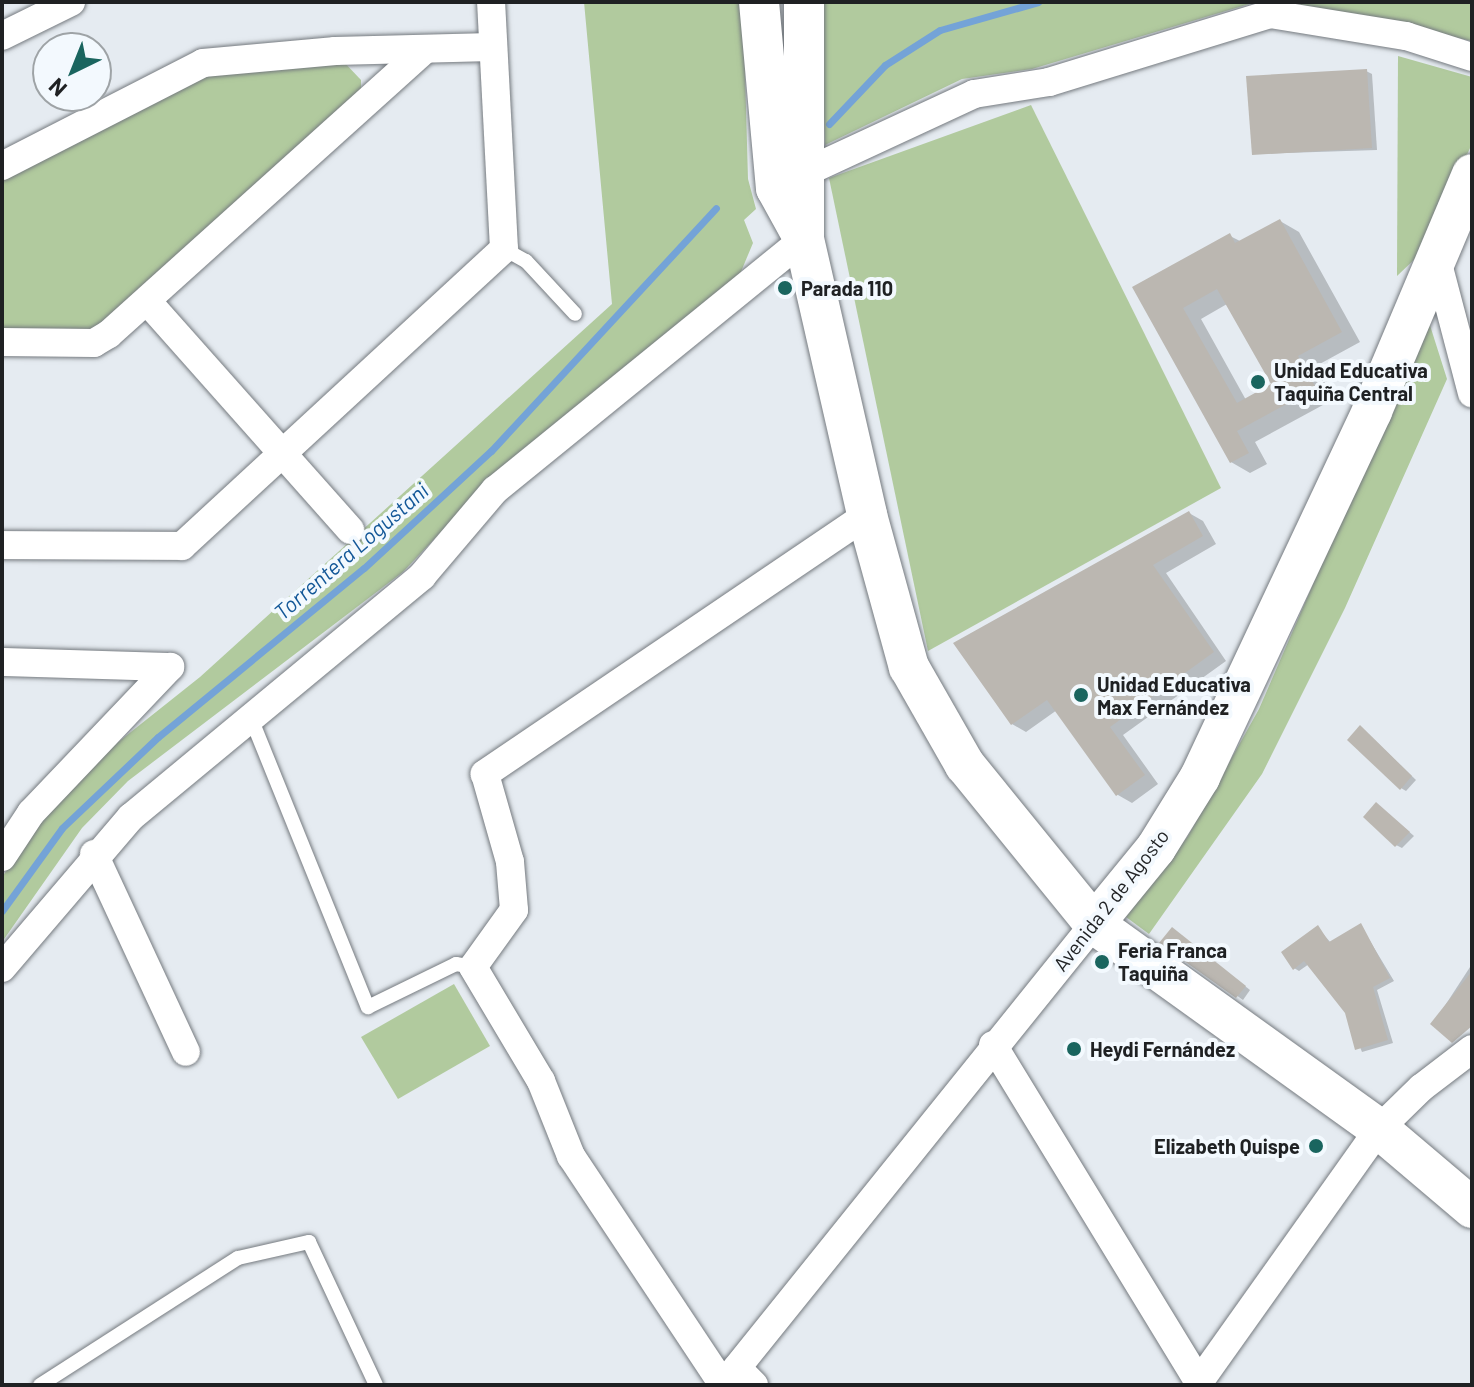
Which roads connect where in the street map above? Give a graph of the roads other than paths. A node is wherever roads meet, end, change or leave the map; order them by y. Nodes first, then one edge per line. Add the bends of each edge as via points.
1 (71, 2) edge
2 (491, 2) edge
3 (759, 2) edge
4 (804, 2) edge
5 (2, 36) edge
6 (492, 47) junction
7 (424, 50) junction
8 (1472, 57) edge
9 (2, 166) edge
10 (1472, 174) edge
11 (792, 179) junction
12 (804, 239) junction
13 (504, 249) junction
14 (1436, 256) junction
15 (147, 301) junction
16 (575, 314) dead end
17 (2, 342) edge
18 (1472, 393) edge
19 (284, 456) junction
20 (867, 515) junction
21 (350, 530) dead end
22 (2, 545) edge
23 (2, 662) edge
24 (251, 718) junction
25 (94, 854) junction
26 (2, 857) edge
27 (1094, 924) junction
28 (473, 967) junction
29 (2, 968) edge
30 (993, 1045) junction
31 (1472, 1049) edge
32 (186, 1052) dead end
33 (1379, 1129) junction
34 (1472, 1208) edge
35 (738, 1379) edge
36 (1198, 1383) edge
37 (40, 1385) edge
38 (376, 1385) edge

1 - 5 street
2 - 6 street
3 - 11 main road
4 - 11 main road
6 - 7 street
6 - 13 street
7 - 9 street via 203,63
7 - 15 street
8 - 11 street via 1406,36 1270,14 1049,82 974,94
10 - 14 main road, Avenida 2 de Agosto
11 - 12 main road
12 - 20 main road
12 - 24 street via 495,490 422,576
13 - 16 lane via 526,261
13 - 19 street
14 - 18 street
14 - 27 main road, Avenida 2 de Agosto via 1372,411 1200,777 1156,848
15 - 17 street via 94,343
15 - 19 street
19 - 21 street
19 - 22 street via 182,546
20 - 27 main road via 909,667 965,765
20 - 28 street via 485,774 510,862 514,910
23 - 26 street via 170,667 31,813
24 - 25 street
24 - 28 lane via 368,1007 456,964
25 - 29 street
25 - 32 street
27 - 30 street, Avenida 2 de Agosto
27 - 33 main road
28 - 35 street via 541,1081 571,1156
30 - 35 street, Avenida 2 de Agosto
30 - 36 street
31 - 33 street
33 - 34 main road
33 - 36 street
37 - 38 lane via 238,1258 309,1242

